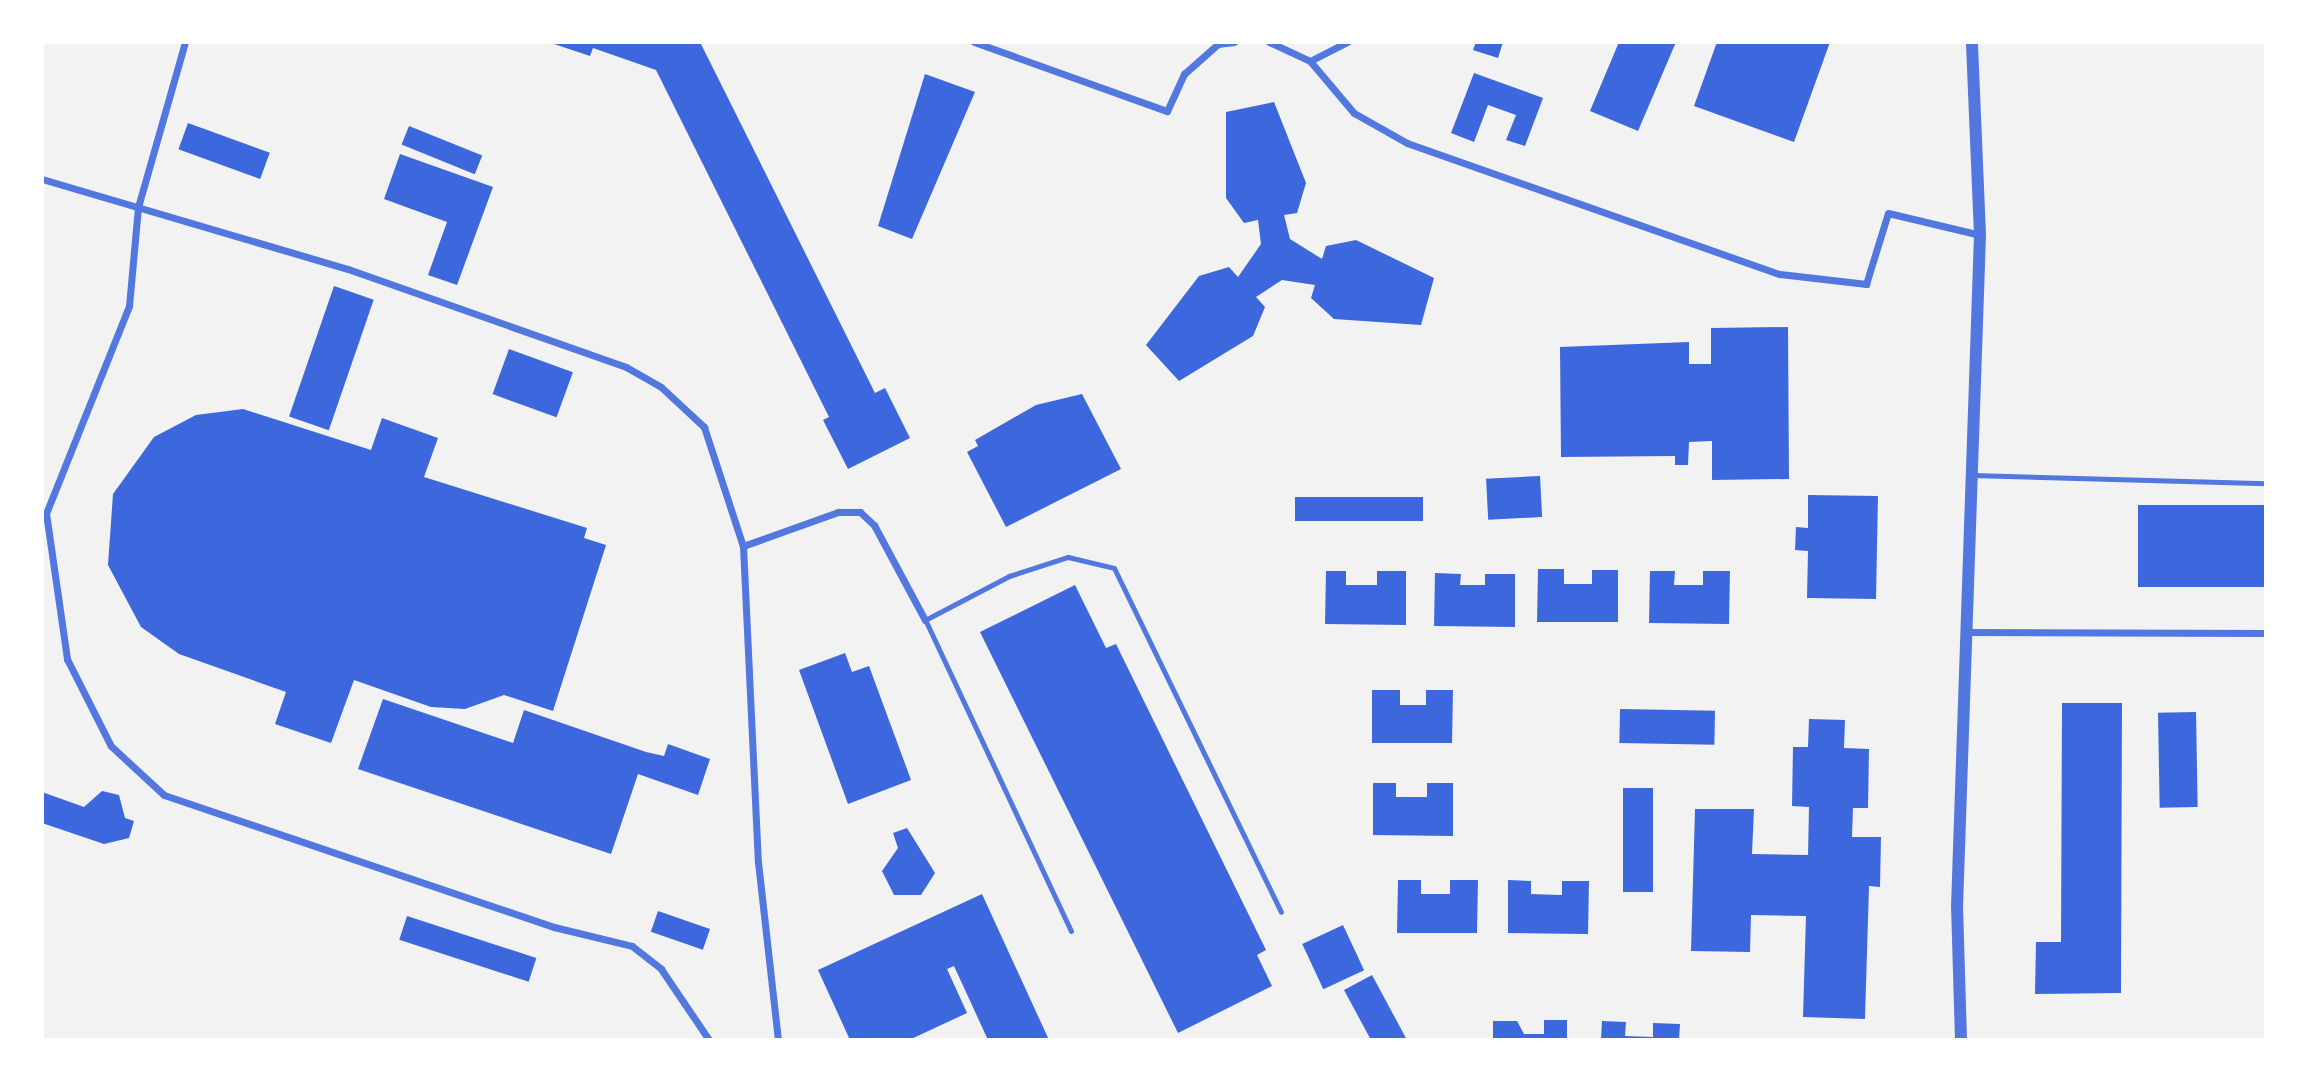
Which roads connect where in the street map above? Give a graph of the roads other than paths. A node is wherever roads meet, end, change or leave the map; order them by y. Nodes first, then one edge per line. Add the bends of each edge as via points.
1 (185, 42) edge
2 (974, 42) edge
3 (1234, 42) edge
4 (1269, 42) edge
5 (1347, 42) edge
6 (1972, 42) edge
7 (1310, 61) junction
8 (42, 179) edge
9 (138, 207) junction
10 (1980, 234) junction
11 (1971, 475) junction
12 (2266, 482) edge
13 (743, 546) junction
14 (925, 620) junction
15 (1966, 632) junction
16 (2266, 633) edge
17 (1281, 912) dead end
18 (1071, 932) dead end
19 (709, 1040) edge
20 (778, 1040) edge
21 (1961, 1040) edge

1 - 9 street
2 - 3 street via 1167,111 1184,74 1218,44
4 - 7 street
5 - 7 street
6 - 10 street
7 - 10 street via 1354,113 1408,143 1780,274 1866,284 1888,213
8 - 9 street
9 - 13 street via 434,298 649,380 704,427
9 - 19 street via 129,306 46,513 67,659 111,746 164,795 554,927 632,946 661,969
10 - 11 street
11 - 12 lane
11 - 15 street
13 - 14 street via 838,512 860,512 874,525
13 - 20 street via 758,862
14 - 17 lane via 1009,576 1068,557 1114,568
14 - 18 lane
15 - 16 street
15 - 21 street via 1957,907

